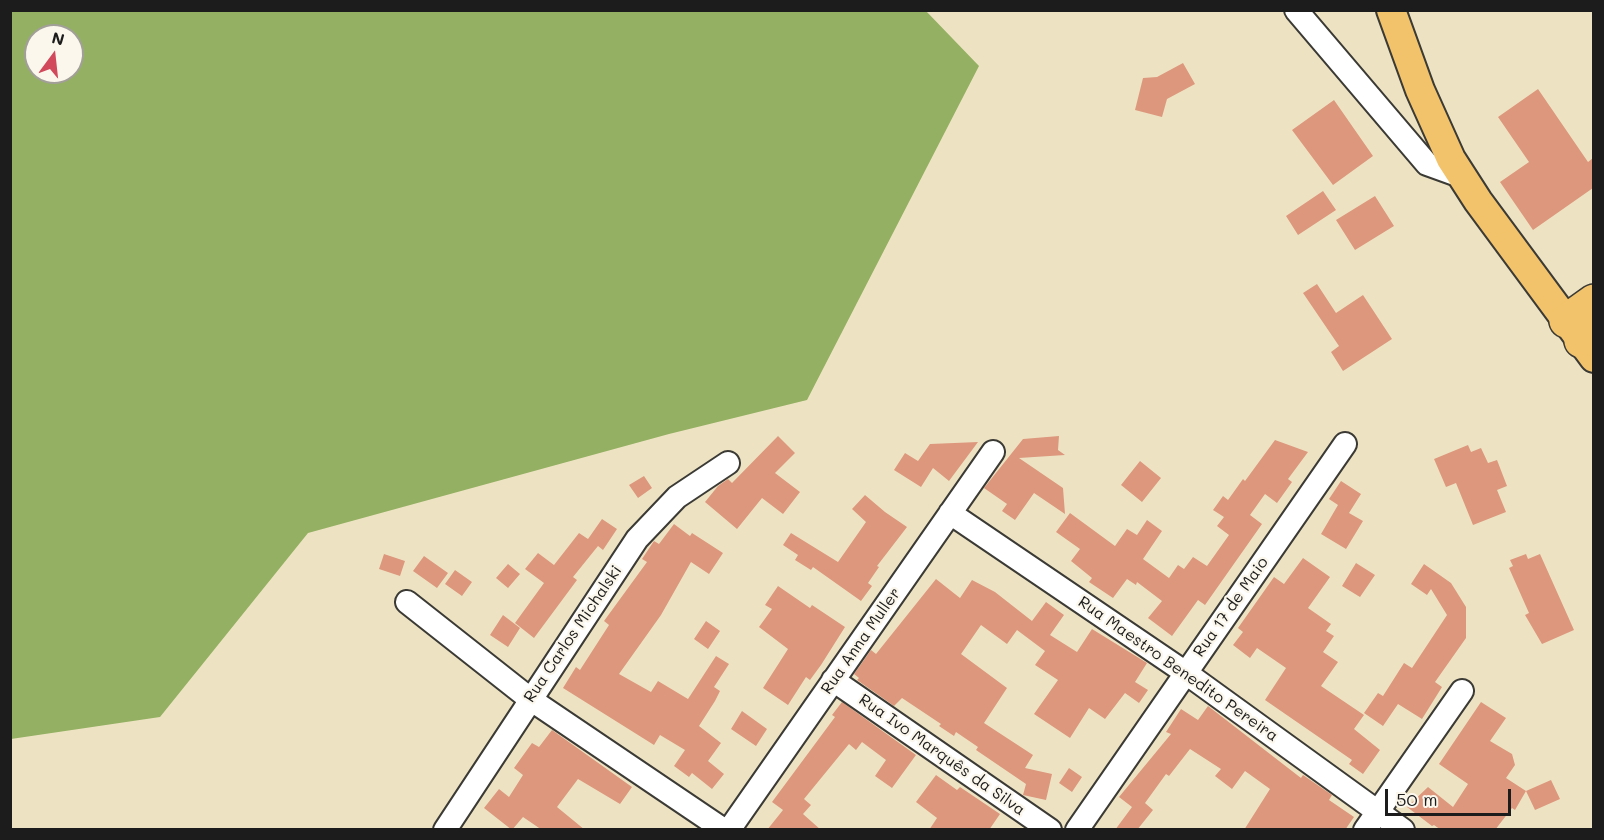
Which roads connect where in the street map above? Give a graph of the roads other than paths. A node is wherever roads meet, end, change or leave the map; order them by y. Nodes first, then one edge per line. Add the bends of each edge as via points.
1 (1296, 10) edge
2 (1391, 10) edge
3 (1463, 177) junction
4 (1593, 301) edge
5 (1583, 338) edge
6 (1345, 444) dead end
7 (993, 452) dead end
8 (728, 463) dead end
9 (950, 513) junction
10 (407, 602) dead end
11 (1186, 673) junction
12 (833, 680) junction
13 (1462, 691) dead end
14 (530, 699) junction
15 (1371, 820) edge
16 (445, 830) edge
17 (724, 830) edge
18 (729, 830) edge
19 (1050, 830) edge
20 (1077, 830) edge
21 (1404, 830) edge

1 - 3 street via 1427,164
2 - 3 main road via 1420,90
3 - 5 main road
4 - 5 highway
6 - 11 street, Rua 17 de Maio
7 - 9 street, Rua Anna Muller
8 - 14 street, Rua Carlos Michalski via 677,497 637,539
9 - 11 street, Rua Maestro Benedito Pereira
9 - 12 street, Rua Anna Muller
10 - 14 street
11 - 15 street, Rua Maestro Benedito Pereira
11 - 20 street, Rua 17 de Maio
12 - 18 street, Rua Anna Muller
12 - 19 street, Rua Ivo Marquês da Silva
13 - 15 street
14 - 16 street, Rua Carlos Michalski
14 - 17 street
15 - 21 street, Rua Maestro Benedito Pereira

